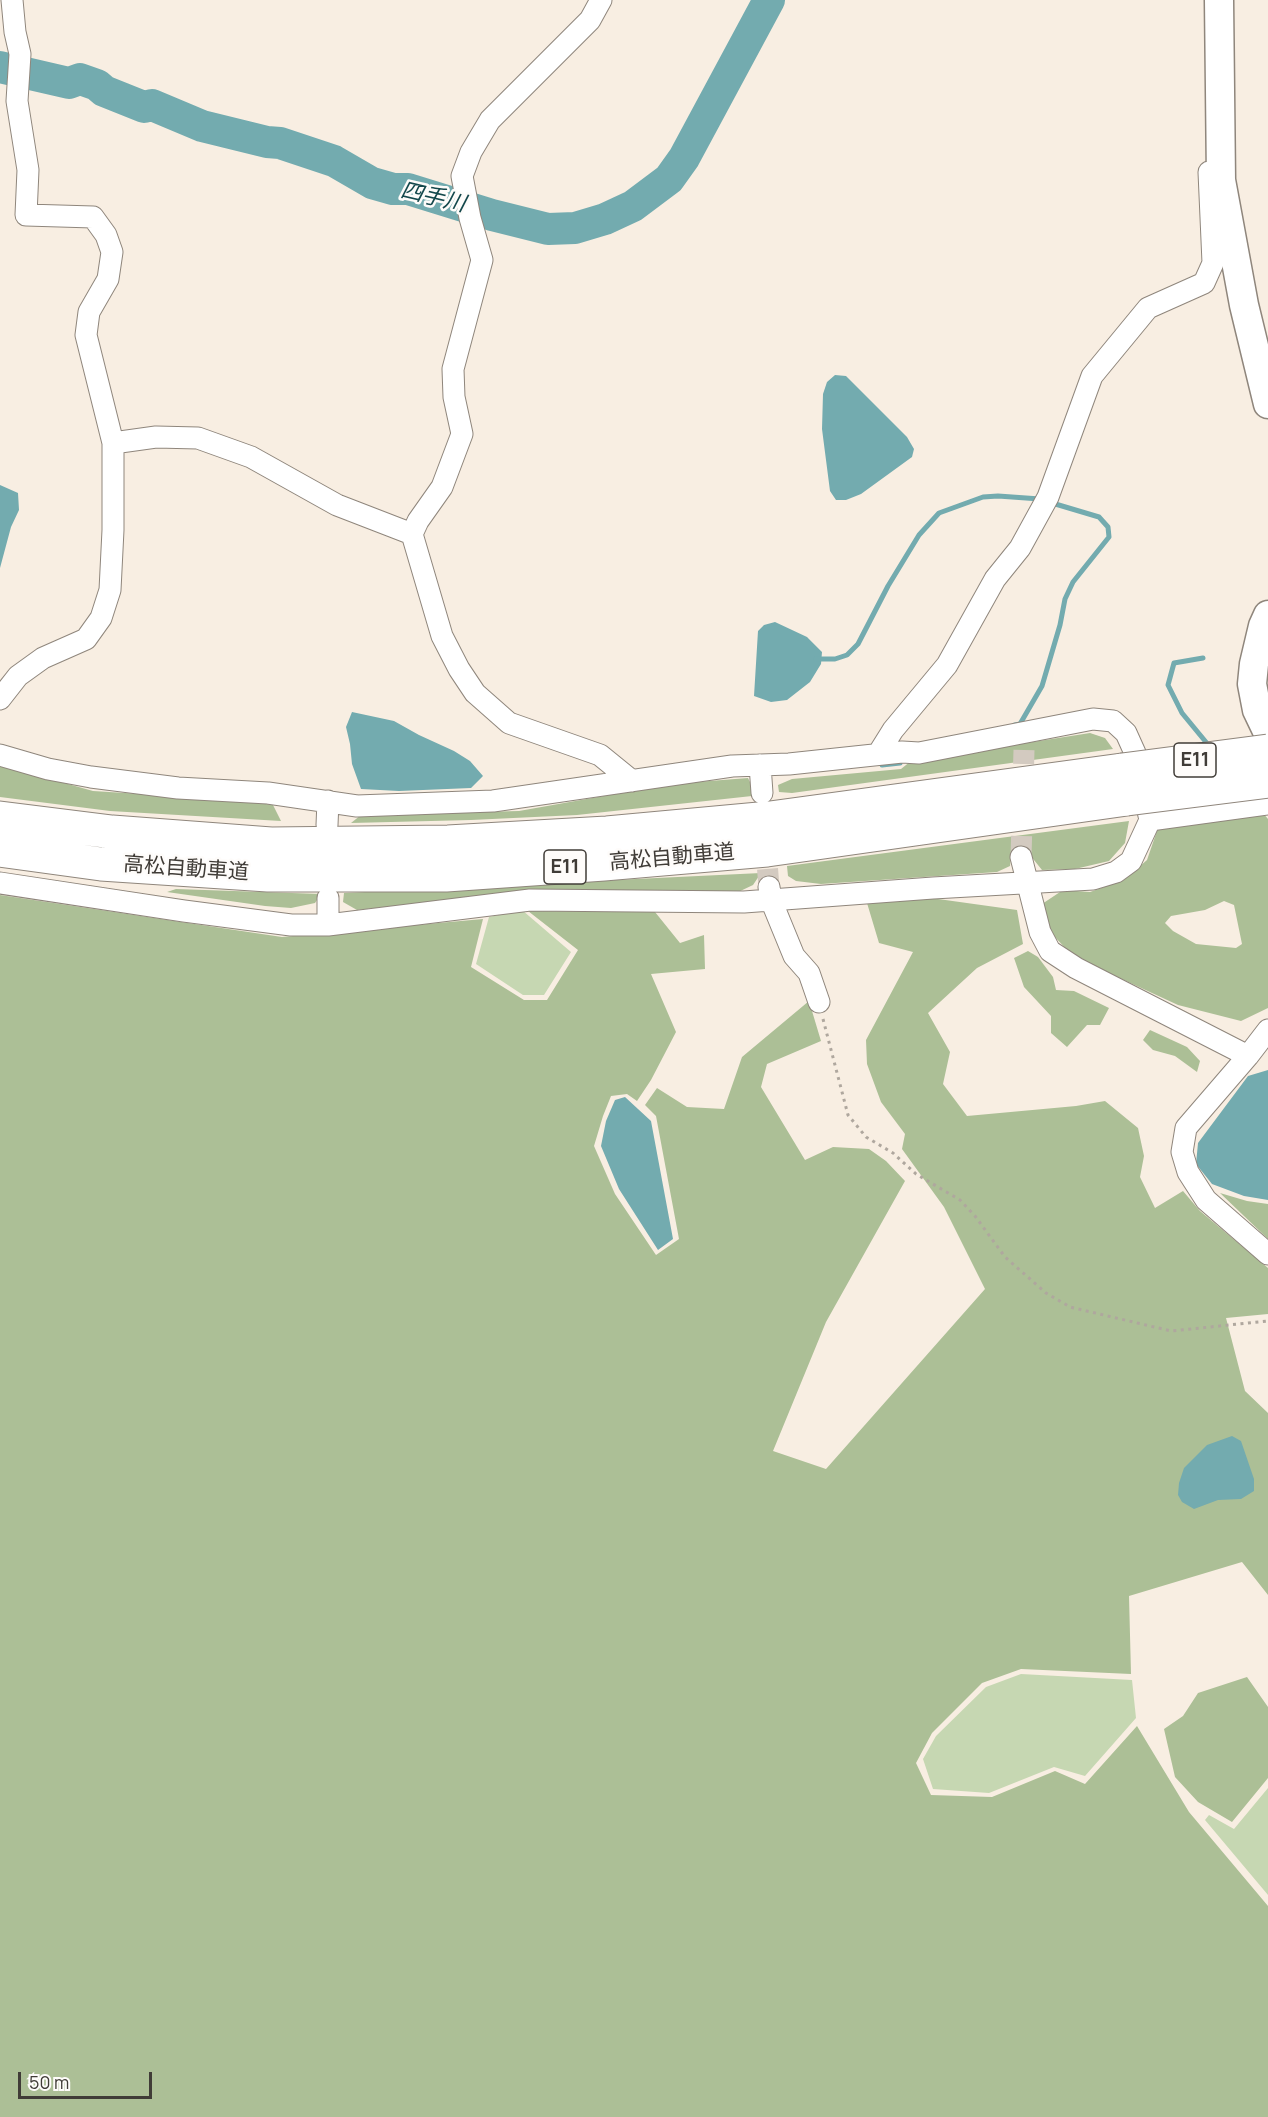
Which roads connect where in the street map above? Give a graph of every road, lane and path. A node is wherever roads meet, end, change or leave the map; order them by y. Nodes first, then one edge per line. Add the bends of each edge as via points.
1 (12, 0) edge
2 (601, 0) edge
3 (1219, 0) edge
4 (1219, 150) junction
5 (1268, 404) edge
6 (113, 443) junction
7 (412, 534) junction
8 (1268, 615) edge
9 (0, 699) edge
10 (1268, 733) edge
11 (1268, 751) edge
12 (878, 754) junction
13 (0, 755) edge
14 (760, 765) junction
15 (632, 781) junction
16 (1268, 781) edge
17 (762, 793) dead end
18 (1133, 796) junction
19 (328, 801) junction
20 (1268, 804) edge
21 (0, 818) edge
22 (327, 825) dead end
23 (0, 850) edge
24 (1020, 857) tunnel mouth
25 (1028, 882) junction
26 (0, 883) edge
27 (770, 893) junction
28 (328, 898) dead end
29 (328, 925) junction
30 (819, 1002) joint
31 (1268, 1030) edge
32 (1248, 1056) junction
33 (1268, 1254) edge
34 (1268, 1321) edge

1 - 6 street via 20,54 17,100 28,170 26,214 93,217 112,252 108,279 89,312 86,335
2 - 7 street via 590,21 490,120 462,176 482,260 453,369 462,434 442,487
3 - 4 street
4 - 5 street via 1240,282
4 - 12 street via 1208,164 1214,263 1204,283 1148,308 1092,376 1047,500 1020,548 995,579 947,665
6 - 7 street via 156,437 198,438 251,457 337,505
6 - 9 street via 110,590 101,618 86,639 43,658 18,676
7 - 15 street via 442,636 475,693 509,723 600,755
8 - 10 street via 1252,684 1257,710
11 - 18 highway, 高松自動車道 / E11, bridge
12 - 14 street
12 - 18 street via 1023,742 1093,719 1113,721 1126,733 1135,753
13 - 19 street via 92,777
14 - 15 street
14 - 17 street
15 - 19 street via 493,801 357,806
16 - 18 highway, 高松自動車道 / E11, bridge
18 - 20 street
18 - 21 highway, 高松自動車道 / E11 via 448,842 271,844 112,832
18 - 23 highway, 高松自動車道 / E11 via 767,850 446,875 268,875 102,864
18 - 25 street via 1131,861 1116,872 1093,879
19 - 22 street
24 - 25 street
25 - 27 street
25 - 32 street via 1040,932 1050,951
26 - 29 street via 196,913 291,925
27 - 29 street via 744,902 530,900
27 - 30 street via 794,956 809,973
28 - 29 street
30 - 34 path via 848,1114 866,1137 960,1200 1005,1257 1046,1293 1070,1307 1171,1331
31 - 32 street
32 - 33 street via 1186,1128 1182,1152 1188,1172 1206,1200

